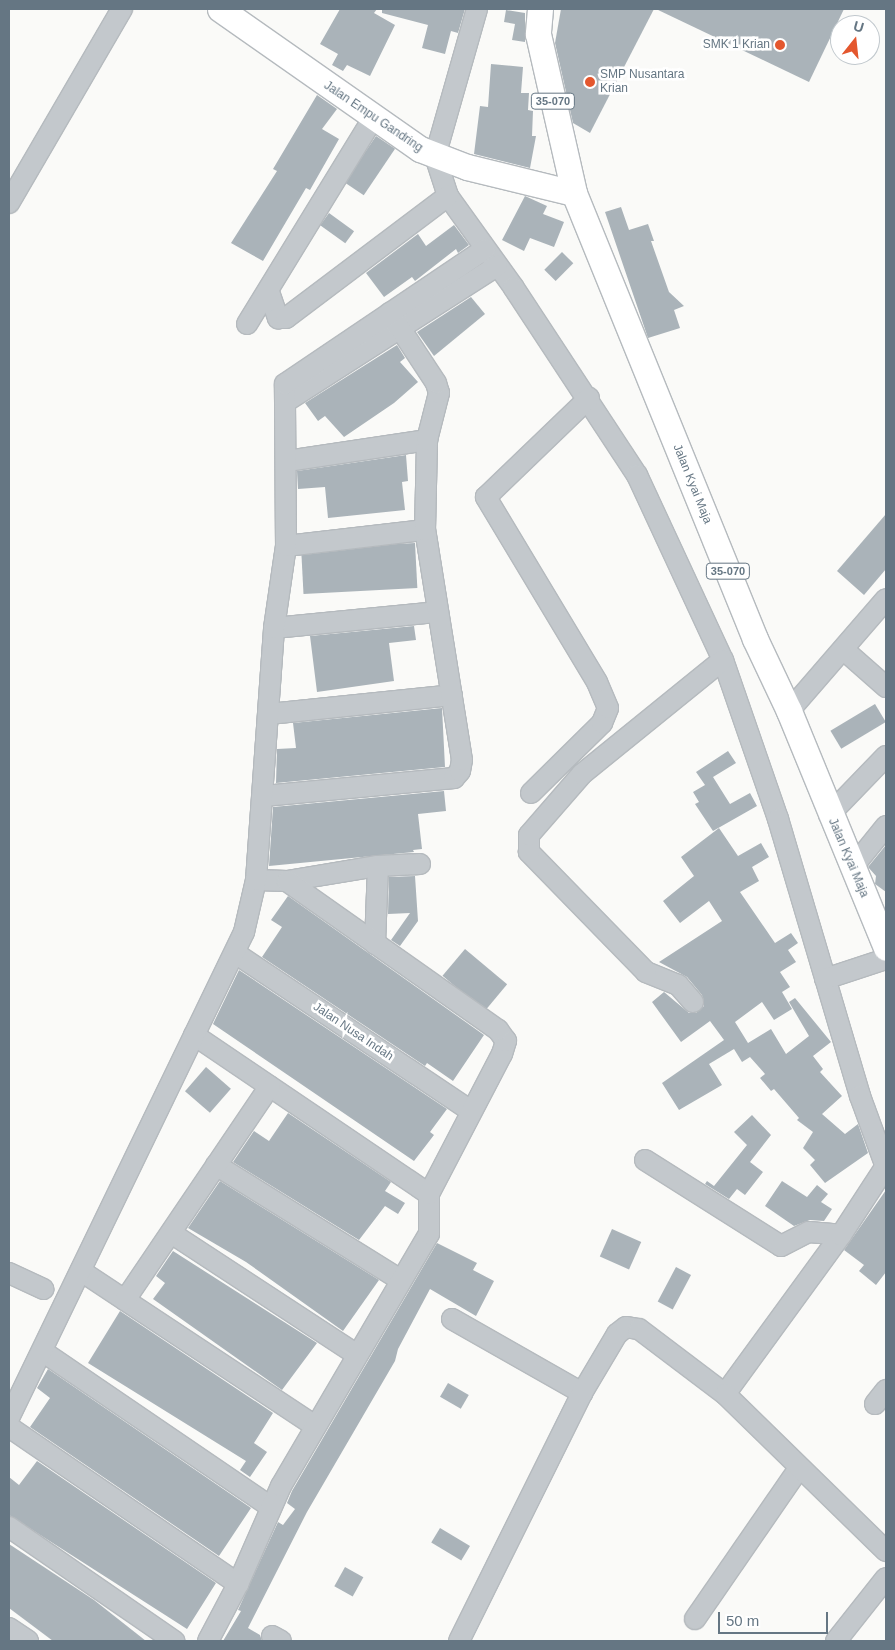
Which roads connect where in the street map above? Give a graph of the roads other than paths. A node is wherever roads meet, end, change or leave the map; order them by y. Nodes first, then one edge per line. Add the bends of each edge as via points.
1 (122, 9) edge
2 (220, 9) edge
3 (477, 9) edge
4 (540, 9) edge
5 (373, 118) junction
6 (449, 161) junction
7 (574, 193) junction
8 (448, 196) junction
9 (9, 203) edge
10 (485, 249) junction
11 (496, 266) junction
12 (269, 292) junction
13 (395, 320) junction
14 (247, 324) dead end
15 (588, 398) junction
16 (427, 440) junction
17 (287, 461) junction
18 (425, 530) junction
19 (286, 546) junction
20 (886, 598) edge
21 (438, 612) junction
22 (274, 628) junction
23 (844, 650) junction
24 (723, 660) junction
25 (886, 687) edge
26 (452, 695) junction
27 (789, 711) junction
28 (269, 714) junction
29 (886, 756) edge
30 (531, 793) dead end
31 (264, 796) junction
32 (829, 815) junction
33 (886, 826) edge
34 (420, 864) dead end
35 (378, 866) junction
36 (852, 868) junction
37 (256, 880) junction
38 (287, 881) junction
39 (884, 933) edge
40 (375, 944) junction
41 (235, 953) junction
42 (886, 959) edge
43 (839, 975) junction
44 (693, 1002) dead end
45 (194, 1035) junction
46 (270, 1086) junction
47 (472, 1111) junction
48 (645, 1160) dead end
49 (216, 1165) junction
50 (886, 1166) edge
51 (429, 1201) junction
52 (171, 1232) junction
53 (841, 1235) junction
54 (81, 1271) junction
55 (9, 1273) edge
56 (395, 1277) junction
57 (43, 1289) dead end
58 (125, 1300) junction
59 (452, 1319) dead end
60 (42, 1351) junction
61 (356, 1354) junction
62 (582, 1393) junction
63 (725, 1394) junction
64 (9, 1418) edge
65 (315, 1426) junction
66 (9, 1427) edge
67 (799, 1468) junction
68 (270, 1506) junction
69 (9, 1527) edge
70 (886, 1551) edge
71 (886, 1578) edge
72 (238, 1584) junction
73 (695, 1619) dead end
74 (9, 1628) edge
75 (28, 1641) edge
76 (174, 1641) edge
77 (208, 1641) edge
78 (459, 1641) edge
79 (836, 1641) edge

1 - 9 street
2 - 5 main road, Jalan Empu Gandring
3 - 6 street
4 - 7 main road, Jalan Kyai Maja / 35-070 via 538,34
5 - 6 main road, Jalan Empu Gandring
5 - 12 street
6 - 7 main road, Jalan Empu Gandring
6 - 8 street
7 - 27 main road, Jalan Kyai Maja / 35-070 via 756,639
8 - 10 street
8 - 12 street via 286,318 278,318
10 - 11 street
10 - 13 street
11 - 13 street
11 - 15 street
12 - 14 street
13 - 16 street via 436,383 439,393
13 - 17 street via 285,393
15 - 24 street via 637,475
15 - 30 street via 486,498 597,682 608,708 602,723
16 - 17 street
16 - 18 street
17 - 19 street
18 - 19 street
18 - 21 street
19 - 22 street
20 - 23 street
21 - 22 street
21 - 26 street
22 - 28 street
23 - 25 street
23 - 27 street
24 - 43 street via 778,819
24 - 44 street via 582,774 529,835 529,852 646,972 678,985
26 - 28 street
26 - 31 street via 462,760 460,772 454,778
27 - 32 main road, Jalan Kyai Maja / 35-070
28 - 31 street
29 - 32 street
31 - 37 street
32 - 36 main road, Jalan Kyai Maja / 35-070
33 - 36 street
34 - 35 street
35 - 38 street
35 - 40 street
36 - 39 main road, Jalan Kyai Maja / 35-070
37 - 38 street
37 - 41 street
38 - 40 street
40 - 47 street via 498,1030 506,1041
41 - 45 street
41 - 47 street, Jalan Nusa Indah
42 - 43 street
43 - 50 street via 860,1096
45 - 46 street
45 - 54 street
46 - 49 street
46 - 51 street
47 - 51 street
48 - 53 street via 781,1246 809,1232
49 - 52 street
49 - 56 street
50 - 53 street
51 - 56 street
52 - 58 street
52 - 61 street
53 - 63 street
54 - 58 street
54 - 60 street
55 - 57 street
56 - 61 street
58 - 65 street
59 - 62 street
60 - 64 street
60 - 68 street
61 - 65 street
62 - 63 street via 620,1331 630,1326 639,1329
62 - 78 street
63 - 67 street
65 - 68 street
66 - 72 street
67 - 70 street
67 - 73 street
68 - 72 street
69 - 76 street
71 - 79 street
72 - 77 street
74 - 75 street

